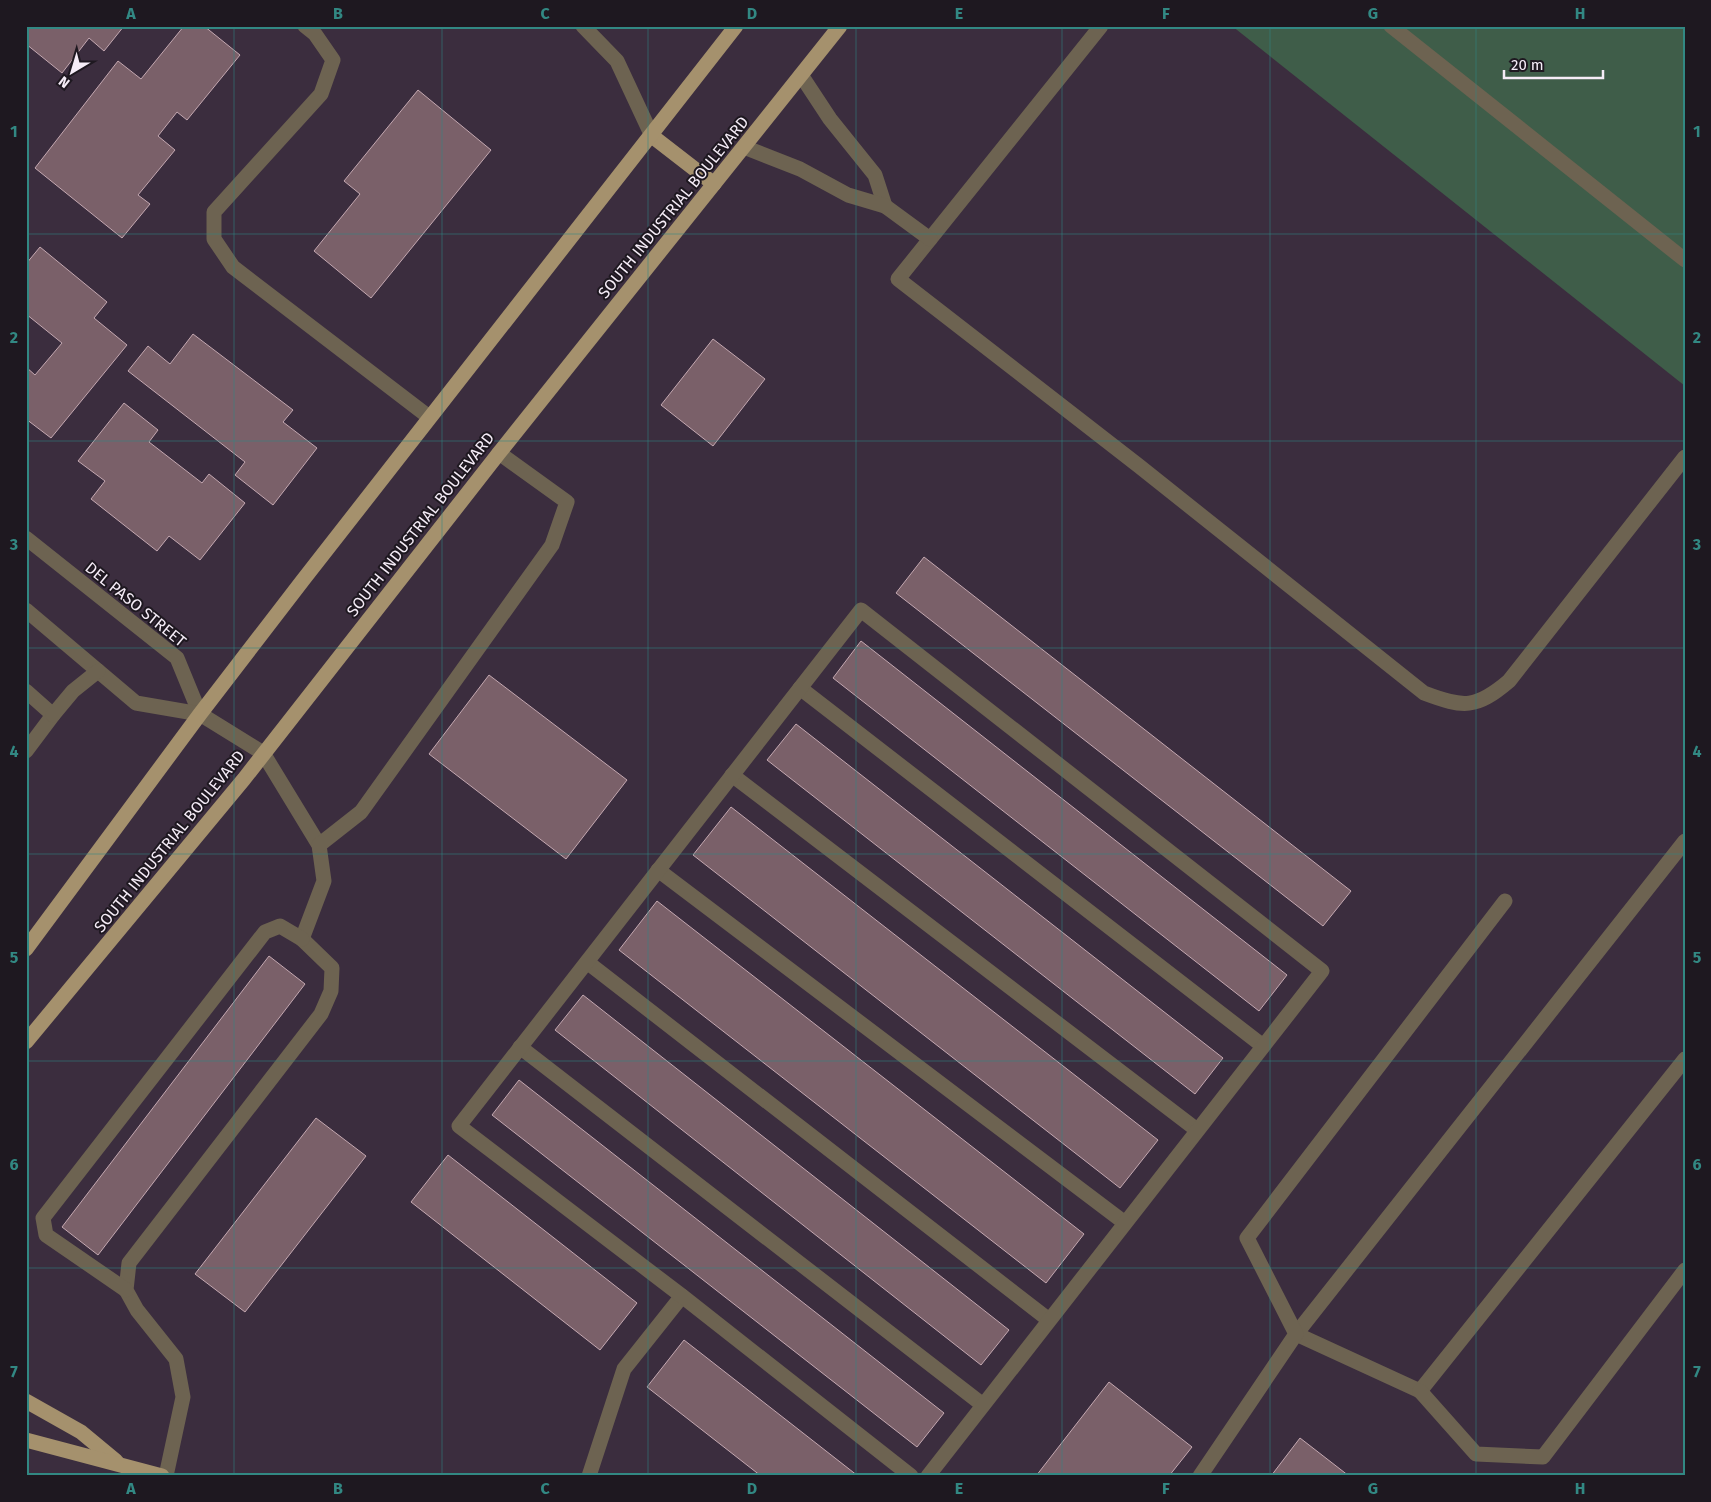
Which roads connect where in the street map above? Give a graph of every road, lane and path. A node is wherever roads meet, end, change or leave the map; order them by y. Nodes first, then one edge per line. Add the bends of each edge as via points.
1 (305, 26) edge
2 (584, 26) edge
3 (736, 26) edge
4 (840, 26) edge
5 (1100, 26) edge
6 (1391, 26) edge
7 (801, 75) junction
8 (652, 136) junction
9 (744, 147) junction
10 (714, 184) junction
11 (885, 206) junction
12 (930, 239) junction
13 (1685, 260) edge
14 (429, 417) junction
15 (498, 453) junction
16 (1685, 457) edge
17 (26, 538) edge
18 (26, 610) edge
19 (98, 671) junction
20 (800, 688) junction
21 (26, 691) edge
22 (200, 714) junction
23 (53, 715) junction
24 (26, 751) edge
25 (263, 753) junction
26 (732, 775) junction
27 (1685, 841) edge
28 (319, 846) junction
29 (658, 870) junction
30 (1505, 901) dead end
31 (302, 939) junction
32 (26, 949) edge
33 (588, 962) junction
34 (26, 1042) edge
35 (1263, 1046) junction
36 (520, 1047) junction
37 (1685, 1059) edge
38 (1197, 1130) junction
39 (1125, 1223) junction
40 (1685, 1270) edge
41 (126, 1290) junction
42 (682, 1296) junction
43 (1049, 1320) junction
44 (1296, 1334) junction
45 (1420, 1391) junction
46 (26, 1401) edge
47 (983, 1405) junction
48 (26, 1440) edge
49 (119, 1464) junction
50 (162, 1476) edge
51 (166, 1476) edge
52 (589, 1476) edge
53 (911, 1476) edge
54 (928, 1476) edge
55 (1200, 1476) edge

1 - 14 street via 315,34 333,60 321,94 214,212 214,239 233,268
2 - 8 street via 617,61
3 - 8 main road
4 - 7 main road, SOUTH INDUSTRIAL BOULEVARD
5 - 12 street
6 - 13 street
7 - 9 main road, SOUTH INDUSTRIAL BOULEVARD
7 - 11 street via 830,119 875,175
8 - 10 main road
8 - 14 main road
9 - 10 main road, SOUTH INDUSTRIAL BOULEVARD
9 - 11 street via 800,169 848,195
10 - 15 main road, SOUTH INDUSTRIAL BOULEVARD
11 - 12 street
12 - 16 street via 898,279 1424,693 1451,703 1471,704 1490,698 1509,681
14 - 22 main road
15 - 25 main road, SOUTH INDUSTRIAL BOULEVARD
15 - 28 street via 567,502 552,545 361,812
17 - 22 street, DEL PASO STREET via 177,658
18 - 19 street
19 - 22 street via 136,703
19 - 23 street
20 - 26 street
20 - 35 street
20 - 35 street via 860,610 1322,971
21 - 23 street
22 - 25 street
22 - 32 main road
23 - 24 street
25 - 28 street
25 - 34 main road, SOUTH INDUSTRIAL BOULEVARD
26 - 29 street
26 - 38 street
27 - 44 street
28 - 31 street via 324,881
29 - 33 street
29 - 39 street
30 - 44 street via 1247,1238
31 - 41 street via 332,968 331,991 321,1014 129,1263
31 - 41 street via 280,926 265,932 43,1218 46,1235
33 - 36 street
33 - 43 street
35 - 38 street
36 - 42 street via 459,1126
36 - 47 street
37 - 45 street
38 - 39 street
39 - 43 street
40 - 45 street via 1543,1457 1476,1454
41 - 51 street via 137,1310 176,1358 183,1397
42 - 52 street via 624,1369
42 - 53 street
43 - 47 street
44 - 45 street
44 - 55 street
46 - 49 main road via 81,1432
47 - 54 street
48 - 49 main road
49 - 50 main road

